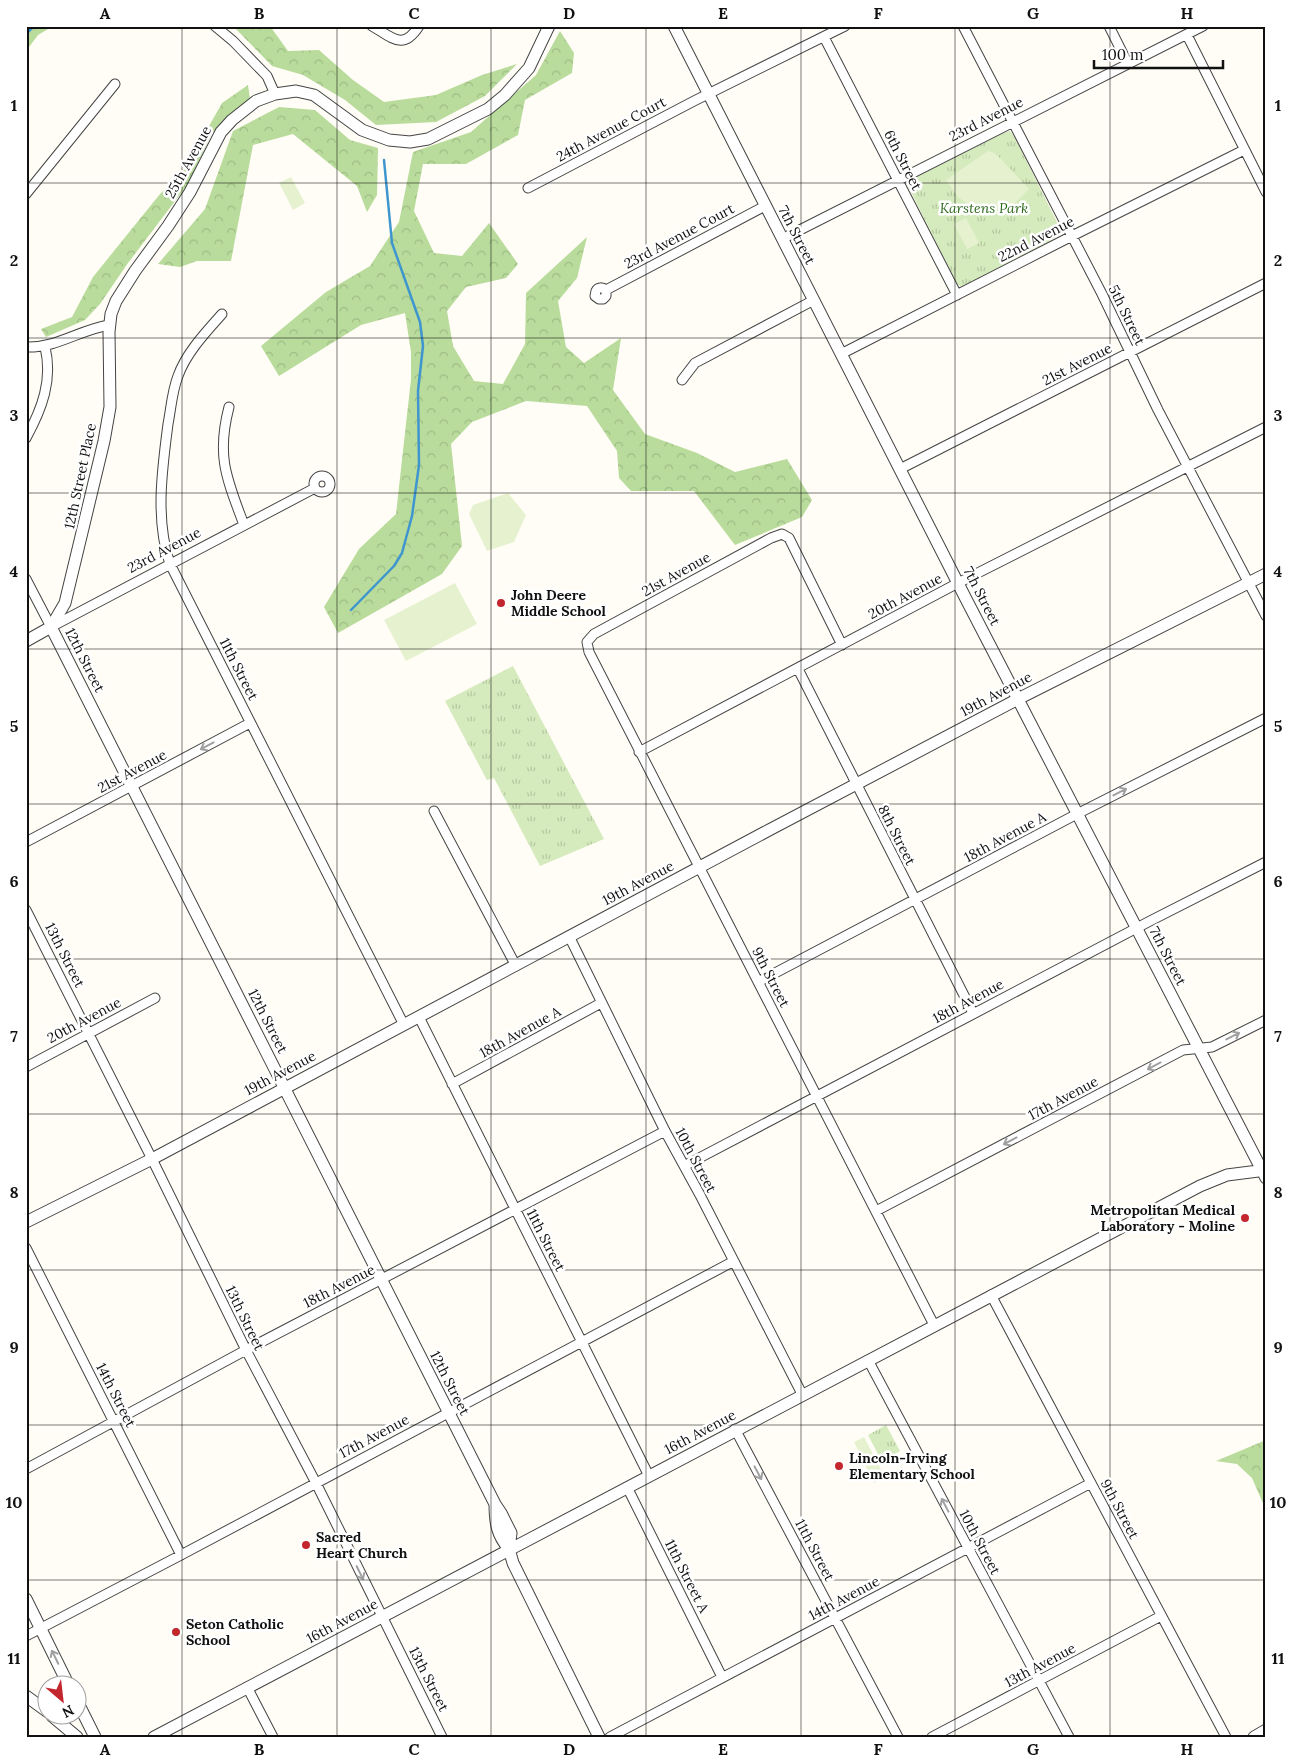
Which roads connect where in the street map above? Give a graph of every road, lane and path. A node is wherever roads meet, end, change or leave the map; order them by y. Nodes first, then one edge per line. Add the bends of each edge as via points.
1 (215, 26) edge
2 (372, 26) edge
3 (419, 26) edge
4 (548, 26) edge
5 (674, 26) edge
6 (845, 26) edge
7 (963, 26) edge
8 (1108, 26) edge
9 (1203, 26) edge
10 (1187, 35) junction
11 (824, 37) junction
12 (1128, 64) junction
13 (115, 84) dead end
14 (275, 94) junction
15 (708, 94) junction
16 (1012, 122) junction
17 (1244, 150) junction
18 (898, 181) junction
19 (528, 188) dead end
20 (1266, 192) edge
21 (26, 194) edge
22 (765, 206) junction
23 (1072, 236) junction
24 (782, 239) junction
25 (1266, 284) edge
26 (606, 290) dead end
27 (957, 295) junction
28 (814, 300) junction
29 (222, 314) dead end
30 (109, 325) junction
31 (26, 347) edge
32 (46, 347) junction
33 (1130, 352) junction
34 (842, 354) junction
35 (682, 380) dead end
36 (229, 407) dead end
37 (1266, 427) edge
38 (26, 438) edge
39 (1188, 466) junction
40 (900, 469) junction
41 (315, 488) dead end
42 (244, 525) junction
43 (170, 564) junction
44 (1266, 574) edge
45 (26, 580) edge
46 (1249, 582) junction
47 (958, 583) junction
48 (1266, 616) edge
49 (51, 627) junction
50 (26, 641) edge
51 (587, 642) joint
52 (842, 645) junction
53 (798, 670) junction
54 (1018, 700) junction
55 (1266, 718) edge
56 (250, 723) junction
57 (639, 752) junction
58 (857, 785) junction
59 (132, 786) junction
60 (434, 811) dead end
61 (1077, 814) junction
62 (26, 842) edge
63 (1266, 862) edge
64 (699, 868) junction
65 (915, 900) junction
66 (26, 910) edge
67 (1137, 928) junction
68 (569, 936) junction
69 (516, 966) junction
70 (758, 982) junction
71 (155, 998) dead end
72 (601, 1003) junction
73 (973, 1013) junction
74 (419, 1017) junction
75 (1266, 1020) edge
76 (404, 1025) junction
77 (89, 1033) junction
78 (1199, 1048) junction
79 (26, 1067) edge
80 (452, 1084) junction
81 (285, 1088) junction
82 (817, 1097) junction
83 (665, 1131) junction
84 (152, 1158) junction
85 (684, 1166) junction
86 (1265, 1173) edge
87 (515, 1210) junction
88 (876, 1211) junction
89 (26, 1222) edge
90 (26, 1248) edge
91 (734, 1261) junction
92 (382, 1280) junction
93 (991, 1295) junction
94 (934, 1325) junction
95 (582, 1342) junction
96 (246, 1350) junction
97 (868, 1360) junction
98 (802, 1394) junction
99 (448, 1413) junction
100 (114, 1422) junction
101 (736, 1429) junction
102 (26, 1469) edge
103 (649, 1476) junction
104 (316, 1483) junction
105 (1091, 1483) junction
106 (627, 1487) junction
107 (968, 1548) junction
108 (509, 1549) junction
109 (181, 1555) junction
110 (26, 1599) edge
111 (1160, 1616) junction
112 (382, 1617) junction
113 (835, 1618) junction
114 (41, 1628) junction
115 (26, 1636) edge
116 (64, 1676) edge
117 (722, 1677) junction
118 (1039, 1681) junction
119 (247, 1687) junction
120 (26, 1696) edge
121 (38, 1705) edge
122 (88, 1723) edge
123 (64, 1726) edge
124 (1266, 1730) edge
125 (77, 1737) edge
126 (95, 1737) edge
127 (154, 1737) edge
128 (273, 1737) edge
129 (442, 1737) edge
130 (599, 1737) edge
131 (610, 1737) edge
132 (898, 1737) edge
133 (932, 1737) edge
134 (1069, 1737) edge
135 (1226, 1737) edge
136 (1254, 1737) edge

1 - 14 street via 267,76
2 - 3 street via 405,41
4 - 14 street, 25th Avenue via 529,68 505,95 488,109 428,139 410,142 389,140 362,130 314,96 296,91
5 - 15 street, 7th Street
6 - 11 street, 24th Avenue Court
7 - 16 street, 5th Street
8 - 12 street
9 - 10 street, 23rd Avenue
10 - 12 street, 23rd Avenue
10 - 17 street
11 - 15 street, 24th Avenue Court
11 - 18 street, 6th Street
12 - 16 street, 23rd Avenue
13 - 21 street
14 - 30 street, 25th Avenue via 246,108 222,132 168,226 116,301
15 - 19 street, 24th Avenue Court
15 - 22 street, 7th Street
16 - 18 street, 23rd Avenue
16 - 23 street, 5th Street
17 - 20 street
17 - 23 street, 22nd Avenue
18 - 24 street, 23rd Avenue
18 - 27 street, 6th Street
22 - 24 street, 7th Street
22 - 26 street, 23rd Avenue Court
23 - 27 street, 22nd Avenue
23 - 33 street, 5th Street
24 - 28 street, 7th Street
25 - 33 street, 21st Avenue
27 - 34 street, 22nd Avenue
28 - 34 street, 7th Street
28 - 35 street via 696,363
29 - 43 street, 11th Street via 186,360 171,404 161,496
30 - 32 street via 92,328
30 - 49 street, 12th Street Place via 110,406 104,441 65,603
31 - 32 street
32 - 38 street via 47,387
33 - 39 street, 5th Street
33 - 40 street, 21st Avenue
34 - 40 street, 7th Street
36 - 42 street via 222,450 224,468
37 - 39 street, 20th Avenue
39 - 46 street, 5th Street
39 - 47 street, 20th Avenue
40 - 47 street, 7th Street
41 - 42 street, 23rd Avenue
42 - 43 street, 23rd Avenue
43 - 49 street, 23rd Avenue
43 - 56 street, 11th Street
44 - 46 street, 19th Avenue
45 - 49 street, 12th Street
46 - 48 street, 5th Street
46 - 54 street, 19th Avenue
47 - 52 street, 20th Avenue
47 - 54 street, 7th Street
49 - 50 street, 23rd Avenue
49 - 59 street, 12th Street
51 - 52 street, 21st Avenue via 594,634 782,534 789,538
51 - 57 street, 9th Street via 588,652
52 - 53 street, 20th Avenue
53 - 57 street, 20th Avenue
53 - 58 street, 8th Street
54 - 58 street, 19th Avenue
54 - 61 street, 7th Street
61 -> 55 street, 18th Avenue A
56 -> 59 street, 21st Avenue
56 - 76 street, 11th Street
57 - 64 street, 9th Street
58 - 64 street, 19th Avenue
58 - 65 street, 8th Street
59 - 62 street, 21st Avenue
59 - 81 street, 12th Street
60 - 69 street
61 - 65 street, 18th Avenue A
61 - 67 street, 7th Street
63 - 67 street, 18th Avenue
64 - 68 street, 19th Avenue
64 - 70 street, 9th Street
65 - 70 street, 18th Avenue A
65 - 73 street, 8th Street
66 - 77 street, 13th Street
67 - 73 street, 18th Avenue
67 - 78 street, 7th Street
68 - 69 street, 19th Avenue
68 - 72 street, 10th Street
69 - 74 street, 19th Avenue
70 - 82 street, 9th Street
71 - 77 street, 20th Avenue
72 - 80 street, 18th Avenue A
72 - 83 street, 10th Street
73 - 82 street, 18th Avenue
74 - 76 street, 19th Avenue
74 - 80 street, 11th Street
78 -> 75 street, 17th Avenue via 1212,1047
76 - 81 street, 19th Avenue
77 - 79 street, 20th Avenue
77 - 84 street, 13th Street
78 - 86 street, 7th Street
78 -> 88 street, 17th Avenue via 1183,1050
80 - 87 street, 11th Street
81 - 84 street, 19th Avenue
81 - 92 street, 12th Street
82 - 85 street, 18th Avenue
82 - 88 street, 9th Street
83 - 85 street, 10th Street
83 - 87 street, 18th Avenue
84 - 89 street, 19th Avenue
84 - 96 street, 13th Street
85 - 91 street, 10th Street
86 - 93 street, 16th Avenue via 1227,1175 1200,1186
87 - 92 street, 18th Avenue
87 - 95 street, 11th Street
88 - 94 street, 9th Street
90 - 100 street, 14th Street
91 - 95 street, 17th Avenue
91 - 98 street, 10th Street
92 - 96 street, 18th Avenue
92 - 99 street, 12th Street
93 - 94 street, 16th Avenue
93 - 105 street, 9th Street
94 - 97 street, 16th Avenue
95 - 99 street, 17th Avenue
95 - 103 street, 11th Street
96 - 100 street, 18th Avenue
96 - 104 street, 13th Street
97 - 98 street, 16th Avenue
107 -> 97 street, 10th Street
98 - 101 street, 16th Avenue
99 - 104 street, 17th Avenue
99 - 108 street, 12th Street via 511,1534
100 - 102 street, 18th Avenue
100 - 109 street, 14th Street
101 - 103 street, 16th Avenue
101 -> 113 street, 11th Street
103 - 106 street, 16th Avenue
104 - 109 street, 17th Avenue
104 -> 112 street, 13th Street
105 - 107 street, 14th Avenue
105 - 111 street, 9th Street
106 - 108 street, 16th Avenue
106 - 117 street, 11th Street A
107 - 113 street, 14th Avenue
107 - 118 street, 10th Street
108 - 112 street, 16th Avenue
108 - 130 street, 12th Street
109 - 114 street, 17th Avenue
110 - 114 street
111 - 118 street, 13th Avenue
111 - 135 street, 9th Street
112 - 119 street, 16th Avenue
112 - 129 street, 13th Street
113 - 117 street, 14th Avenue
113 - 132 street, 11th Street
114 - 115 street, 17th Avenue
116 -> 114 street
117 - 131 street, 14th Avenue
118 - 133 street, 13th Avenue
118 - 134 street, 10th Street
119 - 127 street, 16th Avenue
119 - 128 street
120 - 121 street
122 - 126 street
123 - 125 street
124 - 136 street

